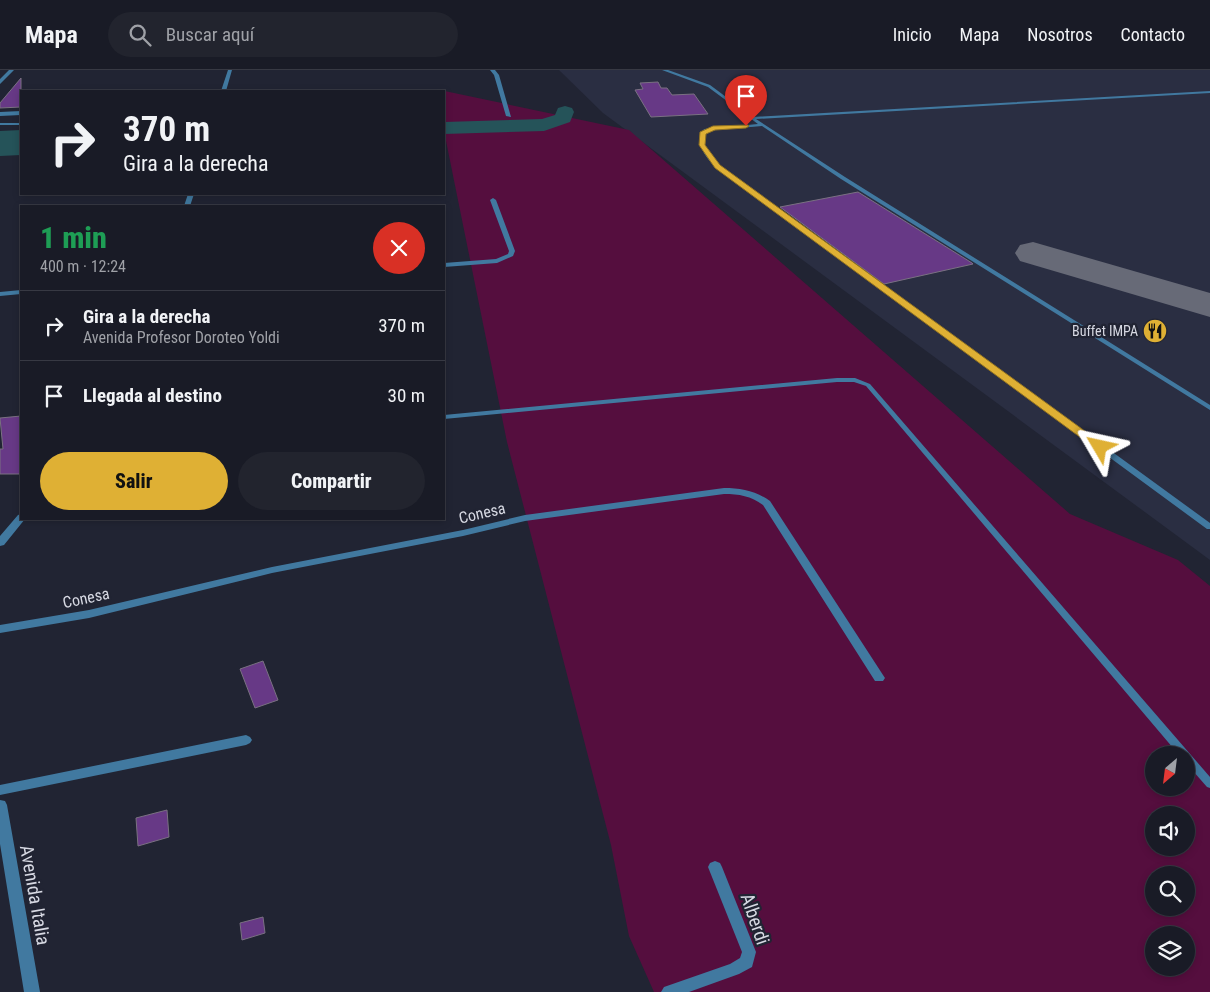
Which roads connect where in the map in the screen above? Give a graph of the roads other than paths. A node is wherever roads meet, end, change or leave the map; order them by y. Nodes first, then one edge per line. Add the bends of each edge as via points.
1 (12, 70) edge
2 (230, 70) edge
3 (492, 70) edge
4 (664, 70) edge
5 (0, 82) edge
6 (222, 90) edge
7 (1210, 92) edge
8 (20, 113) edge
9 (0, 114) edge
10 (508, 116) dead end
11 (752, 118) junction
12 (0, 124) edge
13 (20, 124) edge
14 (762, 125) junction
15 (493, 200) dead end
16 (445, 265) edge
17 (20, 292) edge
18 (0, 294) edge
19 (1210, 408) edge
20 (445, 418) edge
21 (20, 517) edge
22 (1210, 528) edge
23 (0, 543) edge
24 (0, 629) edge
25 (879, 678) dead end
26 (246, 740) dead end
27 (1177, 746) edge
28 (1195, 766) edge
29 (1210, 784) edge
30 (0, 790) edge
31 (0, 805) edge
32 (715, 867) dead end
33 (32, 992) edge
34 (669, 992) edge

1 - 5 street
2 - 6 street
3 - 10 street
4 - 11 lane via 708,86
7 - 11 lane
8 - 9 street
11 - 14 lane
12 - 13 lane
14 - 19 lane
14 - 22 lane via 705,130 701,137 702,145 723,171
15 - 16 street via 511,255 497,261
17 - 18 street
20 - 27 lane via 837,380 854,380 868,385
21 - 23 street
24 - 25 street, Conesa via 90,614 272,570 525,518 742,491 767,503
26 - 30 street
28 - 29 lane
31 - 33 street, Avenida Italia
32 - 34 street, Alberdi via 749,952 747,962

